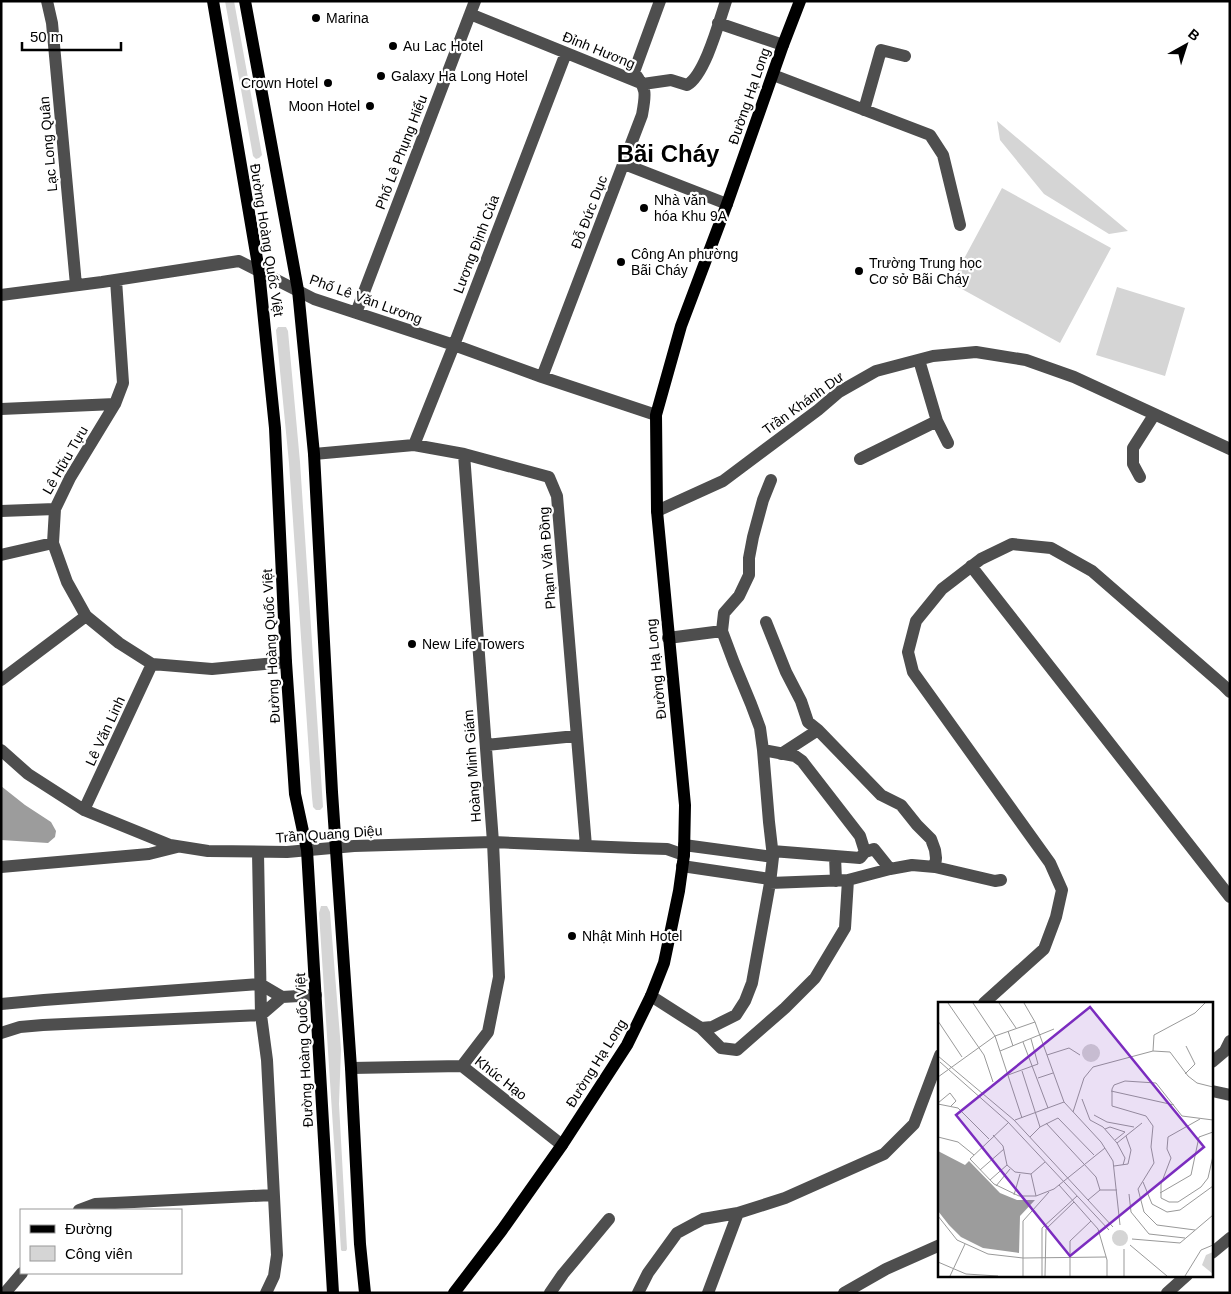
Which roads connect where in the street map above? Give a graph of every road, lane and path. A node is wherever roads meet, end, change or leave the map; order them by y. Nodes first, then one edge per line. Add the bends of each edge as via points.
1 (47, 1) edge
2 (213, 1) edge
3 (245, 1) edge
4 (475, 1) edge
5 (660, 1) edge
6 (726, 1) edge
7 (800, 1) edge
8 (470, 14) junction
9 (718, 23) junction
10 (783, 45) junction
11 (566, 53) junction
12 (905, 56) dead end
13 (773, 75) junction
14 (643, 84) junction
15 (864, 110) junction
16 (624, 164) junction
17 (727, 204) junction
18 (960, 225) dead end
19 (259, 271) junction
20 (116, 280) junction
21 (76, 285) junction
22 (298, 290) junction
23 (1, 295) edge
24 (356, 313) junction
25 (454, 345) junction
26 (919, 360) junction
27 (542, 377) junction
28 (115, 404) junction
29 (1, 409) edge
30 (656, 415) junction
31 (1154, 415) junction
32 (937, 421) junction
33 (948, 443) dead end
34 (414, 445) junction
35 (1230, 449) edge
36 (314, 454) junction
37 (464, 454) junction
38 (860, 459) dead end
39 (1140, 477) dead end
40 (771, 480) dead end
41 (55, 509) junction
42 (1, 511) edge
43 (657, 511) junction
44 (53, 543) junction
45 (1, 555) edge
46 (971, 566) junction
47 (86, 616) junction
48 (766, 622) dead end
49 (722, 631) junction
50 (668, 638) junction
51 (286, 662) junction
52 (152, 664) junction
53 (1, 680) edge
54 (1230, 692) edge
55 (818, 730) junction
56 (576, 736) junction
57 (486, 745) junction
58 (1, 750) edge
59 (763, 750) junction
60 (781, 754) junction
61 (84, 810) junction
62 (493, 842) junction
63 (586, 846) junction
64 (181, 847) junction
65 (336, 847) junction
66 (307, 850) junction
67 (865, 852) junction
68 (258, 853) junction
69 (772, 854) junction
70 (683, 855) junction
71 (835, 856) junction
72 (1, 867) edge
73 (935, 867) junction
74 (890, 869) junction
75 (842, 880) junction
76 (1001, 880) dead end
77 (770, 881) junction
78 (1230, 897) edge
79 (260, 984) junction
80 (316, 995) junction
81 (651, 996) junction
82 (282, 998) junction
83 (985, 1002) edge
84 (1, 1004) edge
85 (261, 1015) junction
86 (701, 1028) junction
87 (1, 1033) edge
88 (1230, 1041) edge
89 (938, 1060) edge
90 (1214, 1060) edge
91 (462, 1066) junction
92 (352, 1068) junction
93 (1214, 1092) edge
94 (1230, 1096) edge
95 (562, 1145) junction
96 (273, 1195) junction
97 (82, 1209) edge
98 (738, 1213) junction
99 (609, 1219) dead end
100 (1230, 1238) edge
101 (938, 1246) edge
102 (1214, 1251) edge
103 (21, 1274) edge
104 (1186, 1276) edge
105 (5, 1293) edge
106 (266, 1293) edge
107 (333, 1293) edge
108 (365, 1293) edge
109 (454, 1293) edge
110 (550, 1293) edge
111 (638, 1293) edge
112 (708, 1293) edge
113 (844, 1293) edge
114 (1167, 1293) edge

1 - 21 street, Lạc Long Quân via 52,23
2 - 19 main road, Đường Hoàng Quốc Việt
3 - 22 main road, Đường Hoàng Quốc Việt
4 - 8 street, Phố Lê Phụng Hiểu
5 - 14 street, Đỗ Đức Dục via 634,72
6 - 9 street, Đỉnh Hương
7 - 10 main road, Đường Hạ Long
8 - 11 street, Đỉnh Hương
8 - 24 street, Phố Lê Phụng Hiểu
9 - 10 street
9 - 14 street, Đỉnh Hương via 701,70 692,83 686,85 671,80
10 - 13 main road, Đường Hạ Long
11 - 14 street, Đỉnh Hương
11 - 25 street, Lương Định Của
12 - 15 street via 881,50
13 - 15 street
13 - 17 main road, Đường Hạ Long
14 - 16 street, Đỗ Đức Dục via 646,96 642,115
15 - 18 street via 930,135 943,155
16 - 17 street
16 - 27 street, Đỗ Đức Dục
17 - 30 main road, Đường Hạ Long via 681,326
19 - 20 street, Phố Lê Văn Lương via 239,261
19 - 22 street, Phố Lê Văn Lương
19 - 51 main road, Đường Hoàng Quốc Việt via 275,428
20 - 21 street, Phố Lê Văn Lương
20 - 28 street, Lê Hữu Tựu via 123,383
21 - 23 street, Phố Lê Văn Lương
22 - 24 street, Phố Lê Văn Lương
22 - 36 main road, Đường Hoàng Quốc Việt
24 - 25 street, Phố Lê Văn Lương
25 - 27 street, Phố Lê Văn Lương
25 - 34 street, Lương Định Của
26 - 31 street, Trần Khánh Dư via 976,352 1026,360 1074,377
26 - 32 street
26 - 43 street, Trần Khánh Dư via 876,371 839,392 723,482
27 - 30 street, Phố Lê Văn Lương
28 - 29 street
28 - 41 street, Lê Hữu Tựu
30 - 43 main road, Đường Hạ Long
31 - 35 street, Trần Khánh Dư
31 - 39 street via 1133,448 1133,464
32 - 33 street
32 - 38 street
34 - 36 street, Phạm Văn Đồng
34 - 37 street, Phạm Văn Đồng
36 - 65 main road, Đường Hoàng Quốc Việt
37 - 56 street, Phạm Văn Đồng via 549,476 557,496
37 - 57 street, Hoàng Minh Giám
40 - 49 street via 753,537 749,575 739,596 724,613
41 - 42 street
41 - 44 street, Lê Hữu Tựu
43 - 50 main road, Đường Hạ Long
44 - 45 street
44 - 47 street, Lê Hữu Tựu via 67,582
46 - 54 street via 1012,544 1051,548 1092,571
46 - 78 street
46 - 83 street via 942,589 916,621 908,652 913,672 1050,864 1062,890 1044,949
47 - 52 street, Lê Hữu Tựu
47 - 53 street
48 - 55 street via 808,722
49 - 50 street
49 - 59 street via 760,728
50 - 70 main road, Đường Hạ Long via 685,805
51 - 52 street, Lê Hữu Tựu via 212,669
51 - 66 main road, Đường Hoàng Quốc Việt via 295,794
52 - 61 street, Lê Văn Linh
55 - 60 street
55 - 73 street via 881,795 902,805 932,839 936,850
56 - 57 street
56 - 63 street, Phạm Văn Đồng
57 - 62 street, Hoàng Minh Giám
58 - 61 street, Trần Quang Diệu via 28,774
59 - 60 street
59 - 69 street
60 - 67 street via 802,761 860,836
61 - 64 street, Trần Quang Diệu
62 - 63 street, Trần Quang Diệu
62 - 65 street, Trần Quang Diệu
62 - 91 street, Hoàng Minh Giám via 499,977 488,1032
63 - 70 street, Trần Quang Diệu via 668,848
64 - 68 street, Trần Quang Diệu
64 - 72 street via 148,854
65 - 66 street, Trần Quang Diệu
65 - 92 main road, Đường Hoàng Quốc Việt
66 - 68 street, Trần Quang Diệu
66 - 80 main road, Đường Hoàng Quốc Việt
67 - 71 street via 860,858
67 - 74 street via 874,849
68 - 79 street
69 - 70 street
69 - 71 street
69 - 77 street
70 - 77 street
70 - 81 main road, Đường Hạ Long via 664,964
71 - 75 street
73 - 74 street via 912,865
73 - 76 street
74 - 75 street
75 - 77 street
75 - 86 street via 845,928 815,978 737,1050 721,1048
77 - 86 street via 752,983 745,1000 736,1015 712,1027
79 - 82 street
79 - 84 street
79 - 85 street
80 - 82 street
80 - 107 main road, Đường Hoàng Quốc Việt
81 - 86 street
81 - 95 main road, Đường Hạ Long via 627,1045
82 - 85 street
85 - 87 street via 43,1025
85 - 96 street via 267,1060
88 - 90 street via 1225,1051
89 - 98 street via 914,1124 884,1154 785,1198
91 - 92 street, Khúc Hạo
91 - 95 street, Khúc Hạo
92 - 108 main road, Đường Hoàng Quốc Việt
93 - 94 street
95 - 109 main road, Đường Hạ Long
96 - 97 street via 96,1204
96 - 106 street via 277,1255 274,1276
98 - 111 street via 702,1219 677,1233 648,1273
98 - 112 street
99 - 110 street
100 - 102 street
101 - 113 street via 886,1269
103 - 105 street
104 - 114 street

